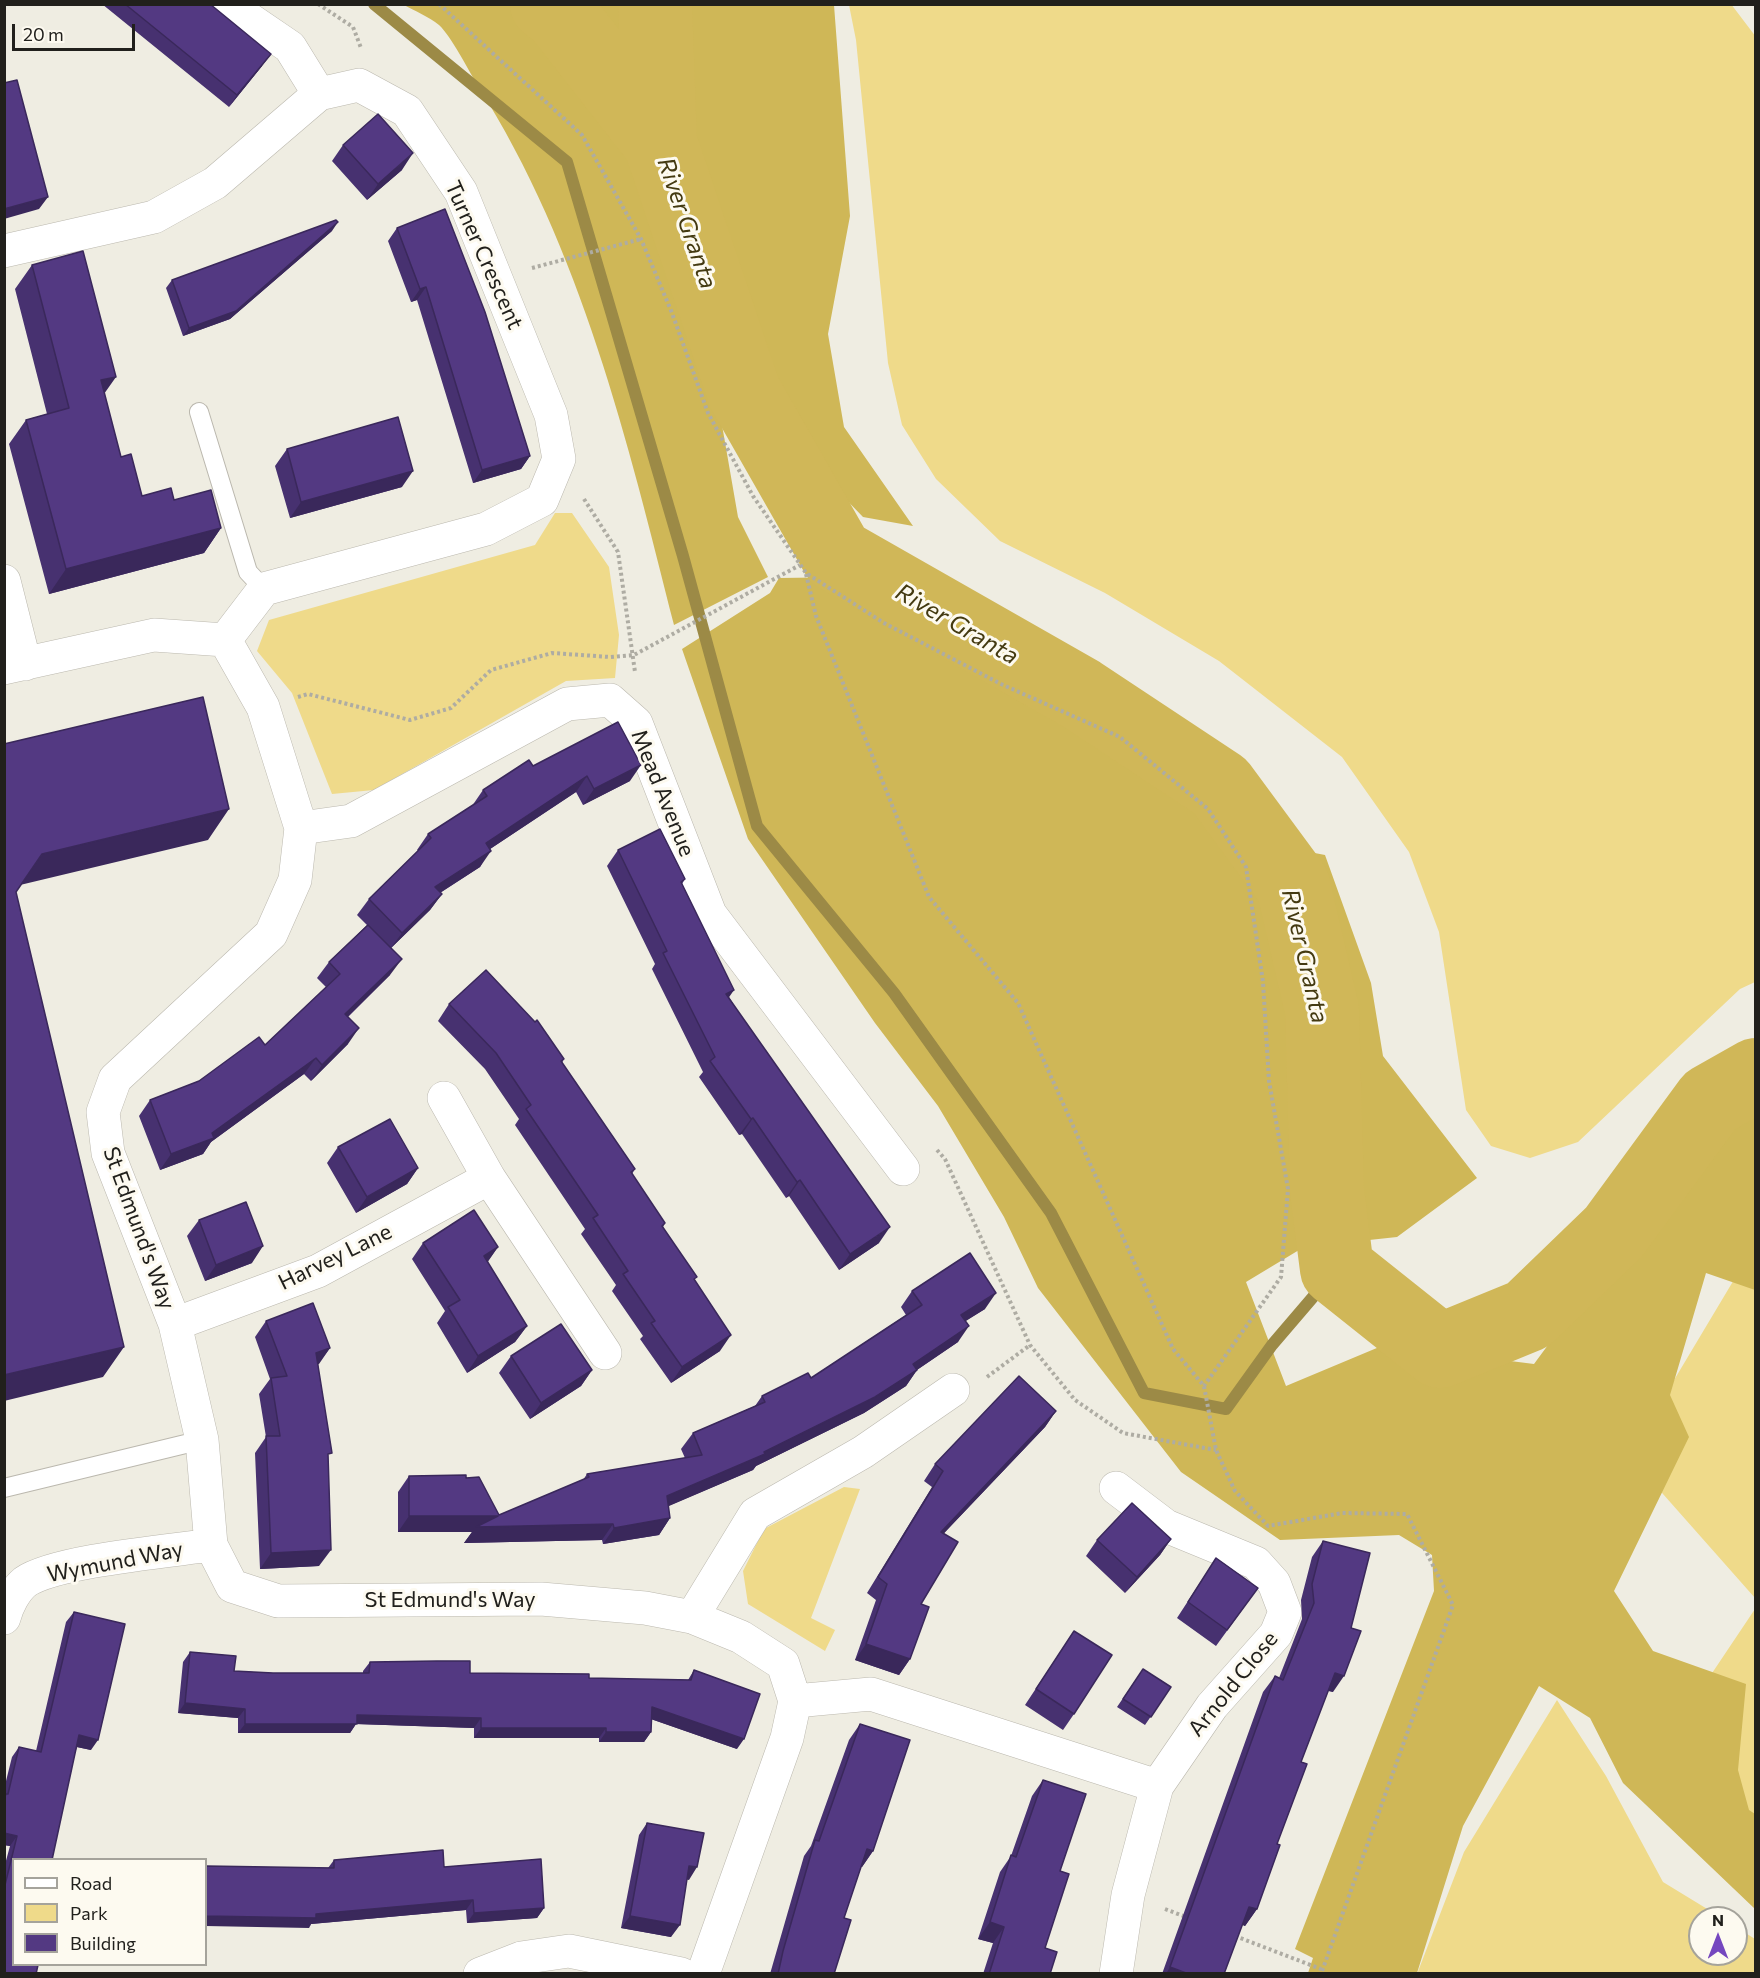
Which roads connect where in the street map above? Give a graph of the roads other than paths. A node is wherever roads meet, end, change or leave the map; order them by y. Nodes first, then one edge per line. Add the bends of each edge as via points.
1 (227, 4) edge
2 (319, 94) junction
3 (4, 251) edge
4 (199, 411) dead end
5 (4, 581) edge
6 (264, 589) junction
7 (225, 640) junction
8 (15, 666) edge
9 (300, 828) junction
10 (444, 1098) dead end
11 (903, 1169) dead end
12 (489, 1178) junction
13 (175, 1324) junction
14 (605, 1353) dead end
15 (953, 1390) road end
16 (202, 1440) junction
17 (4, 1488) edge
18 (1116, 1488) dead end
19 (211, 1545) junction
20 (692, 1617) junction
21 (4, 1618) edge
22 (795, 1701) junction
23 (1157, 1786) junction
24 (480, 1974) edge
25 (681, 1974) edge
26 (703, 1974) edge
27 (1116, 1974) edge

1 - 2 street via 290,46
2 - 3 street, Turner Crescent via 215,183 154,217
2 - 6 street, Turner Crescent via 359,85 407,111 455,183 551,415 559,459 542,500 486,529
4 - 6 lane via 248,572
5 - 8 street
6 - 7 street
7 - 8 street via 154,635
7 - 9 street, St Edmund's Way via 263,707
9 - 11 street, Mead Avenue via 351,821 567,704 610,700 636,723 710,914
9 - 13 street, St Edmund's Way via 295,880 271,934 115,1079 103,1112 108,1153
10 - 12 street
12 - 13 street, Harvey Lane via 318,1271
12 - 14 street
13 - 16 street, St Edmund's Way
15 - 20 street via 863,1452 755,1514
16 - 17 lane
16 - 19 street, St Edmund's Way
18 - 23 street, Arnold Close via 1166,1526 1256,1563 1274,1583 1285,1612 1276,1634 1212,1706
19 - 20 street, St Edmund's Way via 232,1586 278,1601 542,1599 645,1608
19 - 21 street, Wymund Way via 51,1569 24,1583
20 - 22 street, St Edmund's Way via 741,1637 783,1664
22 - 23 street via 872,1695
22 - 26 street via 787,1738
23 - 27 street, Arnold Close via 1128,1895
24 - 25 street via 521,1958 569,1952

